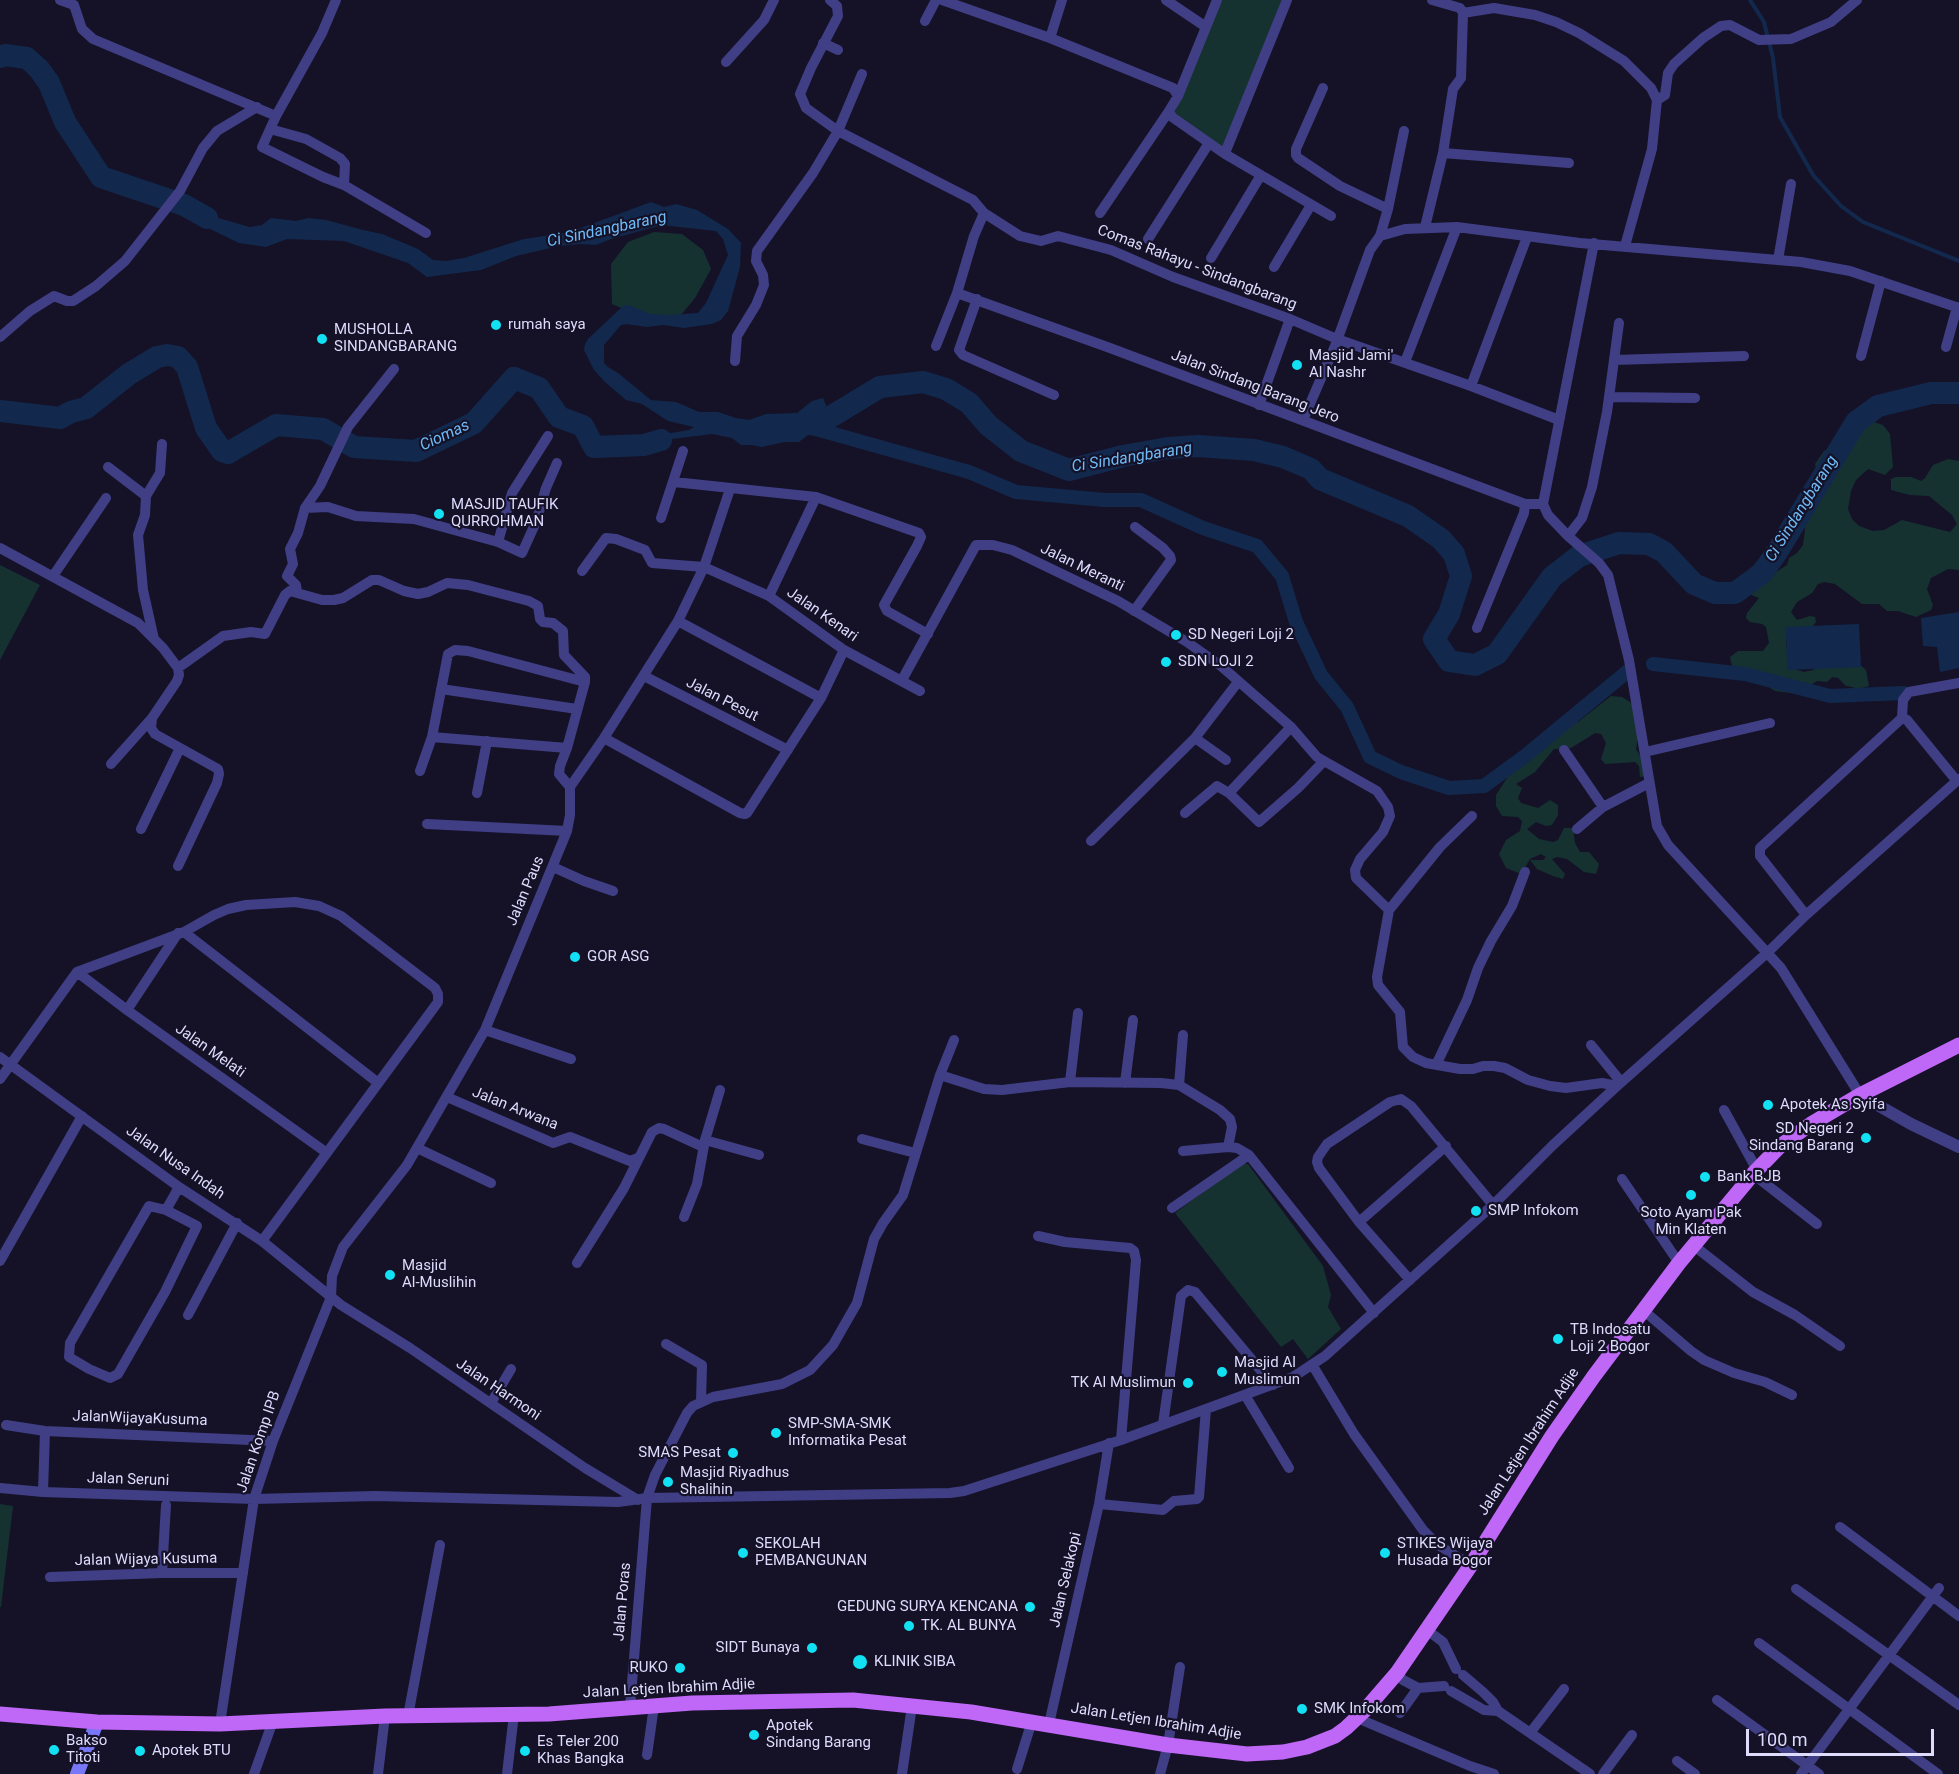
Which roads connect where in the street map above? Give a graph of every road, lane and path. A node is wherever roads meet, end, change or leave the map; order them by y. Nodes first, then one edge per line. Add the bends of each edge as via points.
1 (60, 0) edge
2 (336, 0) edge
3 (774, 0) edge
4 (830, 0) edge
5 (936, 0) edge
6 (942, 0) edge
7 (1062, 0) edge
8 (1166, 0) edge
9 (1217, 0) edge
10 (1287, 0) edge
11 (1432, 0) edge
12 (1857, 0) edge
13 (75, 3) edge
14 (1451, 3) edge
15 (1463, 13) junction
16 (925, 21) dead end
17 (1206, 27) junction
18 (1050, 38) junction
19 (823, 43) junction
20 (838, 50) dead end
21 (726, 62) dead end
22 (862, 74) dead end
23 (1323, 88) dead end
24 (1178, 96) junction
25 (1657, 100) junction
26 (257, 107) junction
27 (1169, 111) junction
28 (276, 116) junction
29 (270, 129) junction
30 (1404, 130) dead end
31 (838, 131) junction
32 (1209, 143) junction
33 (1225, 153) junction
34 (1443, 153) junction
35 (1569, 163) dead end
36 (1261, 175) junction
37 (1791, 184) dead end
38 (344, 185) junction
39 (1311, 205) junction
40 (1388, 209) junction
41 (984, 213) junction
42 (1100, 213) dead end
43 (1331, 216) dead end
44 (1425, 227) junction
45 (1457, 227) junction
46 (426, 233) dead end
47 (1380, 236) junction
48 (1527, 237) junction
49 (1148, 239) dead end
50 (1594, 243) junction
51 (1625, 246) junction
52 (1211, 258) dead end
53 (1779, 260) junction
54 (1274, 267) dead end
55 (1881, 281) junction
56 (957, 293) junction
57 (977, 299) junction
58 (1958, 308) edge
59 (1290, 319) junction
60 (1619, 323) dead end
61 (0, 337) edge
62 (1337, 339) junction
63 (936, 346) dead end
64 (1946, 347) dead end
65 (1744, 356) dead end
66 (1861, 356) dead end
67 (1614, 360) junction
68 (735, 361) dead end
69 (1405, 362) junction
70 (394, 369) dead end
71 (1471, 386) junction
72 (1054, 395) dead end
73 (1609, 397) junction
74 (1695, 399) dead end
75 (1259, 405) junction
76 (1303, 420) junction
77 (1559, 420) junction
78 (548, 436) dead end
79 (162, 444) dead end
80 (684, 452) dead end
81 (556, 463) dead end
82 (108, 466) dead end
83 (674, 482) junction
84 (729, 489) junction
85 (146, 496) junction
86 (816, 497) junction
87 (106, 498) dead end
88 (1525, 504) junction
89 (1543, 504) junction
90 (305, 508) junction
91 (661, 518) dead end
92 (1135, 527) dead end
93 (1572, 539) junction
94 (498, 543) junction
95 (0, 548) edge
96 (705, 567) junction
97 (582, 571) dead end
98 (53, 576) junction
99 (297, 592) junction
100 (769, 596) junction
101 (1134, 611) junction
102 (678, 621) junction
103 (1478, 628) dead end
104 (928, 634) junction
105 (154, 639) junction
106 (844, 650) junction
107 (178, 668) junction
108 (644, 676) junction
109 (902, 680) junction
110 (585, 682) junction
111 (1238, 682) junction
112 (1959, 684) edge
113 (441, 689) junction
114 (920, 691) dead end
115 (821, 698) junction
116 (577, 709) junction
117 (152, 718) junction
118 (1902, 718) junction
119 (1770, 723) dead end
120 (1291, 727) junction
121 (432, 738) junction
122 (604, 738) junction
123 (1195, 738) junction
124 (487, 741) junction
125 (180, 748) junction
126 (567, 748) junction
127 (788, 750) junction
128 (1564, 750) dead end
129 (1644, 752) junction
130 (1226, 760) dead end
131 (1324, 761) junction
132 (111, 764) dead end
133 (420, 771) dead end
134 (1958, 779) edge
135 (1649, 783) junction
136 (570, 787) junction
137 (477, 793) dead end
138 (1229, 793) junction
139 (1603, 807) junction
140 (1185, 813) dead end
141 (1472, 816) dead end
142 (427, 824) dead end
143 (141, 829) dead end
144 (1577, 829) dead end
145 (567, 831) junction
146 (1091, 841) dead end
147 (178, 866) dead end
148 (553, 867) junction
149 (1525, 872) dead end
150 (614, 891) dead end
151 (1389, 910) junction
152 (1806, 915) junction
153 (181, 933) junction
154 (1767, 953) junction
155 (77, 972) junction
156 (127, 1010) junction
157 (1078, 1013) dead end
158 (1133, 1020) dead end
159 (485, 1030) junction
160 (1183, 1035) dead end
161 (954, 1040) dead end
162 (1590, 1045) dead end
163 (1959, 1046) edge
164 (0, 1057) edge
165 (571, 1059) dead end
166 (1437, 1063) junction
167 (10, 1064) junction
168 (940, 1075) junction
169 (0, 1079) edge
170 (377, 1082) junction
171 (1070, 1082) junction
172 (1125, 1083) junction
173 (1619, 1084) junction
174 (1179, 1085) junction
175 (720, 1090) dead end
176 (1860, 1095) junction
177 (447, 1097) junction
178 (1724, 1110) dead end
179 (82, 1116) junction
180 (862, 1139) dead end
181 (704, 1144) junction
182 (1446, 1146) junction
183 (1228, 1147) junction
184 (1959, 1147) edge
185 (417, 1148) junction
186 (1183, 1151) dead end
187 (327, 1153) junction
188 (915, 1153) junction
189 (759, 1155) dead end
190 (1249, 1155) junction
191 (638, 1158) junction
192 (1755, 1172) junction
193 (1622, 1179) dead end
194 (491, 1183) dead end
195 (179, 1187) junction
196 (1493, 1205) junction
197 (1172, 1208) dead end
198 (166, 1210) junction
199 (684, 1216) dead end
200 (1359, 1222) junction
201 (237, 1223) junction
202 (1817, 1224) dead end
203 (1038, 1236) dead end
204 (262, 1241) junction
205 (1694, 1245) junction
206 (0, 1261) edge
207 (577, 1263) dead end
208 (1679, 1263) junction
209 (1410, 1280) junction
210 (331, 1296) junction
211 (1643, 1310) junction
212 (1374, 1313) junction
213 (188, 1315) dead end
214 (666, 1344) dead end
215 (1840, 1346) dead end
216 (1312, 1366) junction
217 (511, 1369) dead end
218 (1273, 1385) junction
219 (1245, 1395) junction
220 (1792, 1395) dead end
221 (701, 1402) junction
222 (491, 1403) junction
223 (1206, 1409) junction
224 (1163, 1424) junction
225 (6, 1425) dead end
226 (45, 1431) junction
227 (273, 1441) junction
228 (1115, 1441) junction
229 (1289, 1468) dead end
230 (0, 1488) edge
231 (43, 1492) junction
232 (254, 1499) junction
233 (643, 1499) junction
234 (1099, 1504) junction
235 (166, 1505) dead end
236 (1840, 1527) dead end
237 (440, 1545) dead end
238 (1471, 1565) junction
239 (162, 1573) junction
240 (243, 1573) junction
241 (51, 1577) dead end
242 (1796, 1589) dead end
243 (1936, 1592) junction
244 (1959, 1616) edge
245 (1427, 1630) junction
246 (1759, 1643) dead end
247 (1889, 1657) junction
248 (1180, 1667) dead end
249 (1397, 1673) junction
250 (1418, 1688) junction
251 (1564, 1689) dead end
252 (1717, 1700) dead end
253 (1959, 1705) edge
254 (654, 1706) junction
255 (912, 1706) junction
256 (630, 1708) junction
257 (1851, 1710) junction
258 (1498, 1711) junction
259 (1400, 1713) dead end
260 (0, 1714) edge
261 (514, 1714) junction
262 (385, 1716) junction
263 (408, 1716) junction
264 (1357, 1718) junction
265 (273, 1721) junction
266 (1032, 1721) junction
267 (97, 1722) junction
268 (220, 1724) junction
269 (1049, 1724) junction
270 (1530, 1733) junction
271 (1632, 1735) dead end
272 (1168, 1745) junction
273 (647, 1755) dead end
274 (1677, 1761) dead end
275 (1017, 1769) dead end
276 (1804, 1770) edge
277 (1585, 1773) edge
278 (77, 1774) edge
279 (254, 1774) edge
280 (378, 1774) edge
281 (507, 1774) edge
282 (902, 1774) edge
283 (1160, 1774) edge
284 (1494, 1774) edge
285 (1603, 1774) edge
286 (1695, 1774) edge
287 (1819, 1774) edge
288 (1938, 1774) edge

1 - 13 street
2 - 28 street
3 - 21 street via 764,20
4 - 19 street via 839,12
5 - 16 street
6 - 18 street
7 - 18 street
8 - 17 street
9 - 17 street
10 - 33 street
11 - 14 street
12 - 25 street via 1841,15 1791,39 1754,38 1730,25 1716,28 1670,68 1665,95
13 - 26 street via 82,29 93,39
14 - 15 street
15 - 25 street via 1494,8 1556,22 1624,61
15 - 34 street via 1461,78 1454,89
17 - 24 street
18 - 24 street via 1170,86
19 - 20 street
19 - 31 street, Comas Rahayu - Sindangbarang via 800,98 806,108
22 - 31 street
23 - 40 street via 1296,155 1340,186
24 - 27 street
25 - 51 street via 1652,149
26 - 28 street
26 - 61 street via 217,131 181,189 124,261 73,302 54,296
27 - 32 street
27 - 42 street
28 - 29 street
29 - 38 street via 306,140 340,158 345,164
29 - 38 street via 262,147
30 - 40 street
31 - 41 street, Comas Rahayu - Sindangbarang via 972,200
31 - 68 street via 757,251 764,285 737,336
32 - 33 street
32 - 49 street
33 - 36 street
34 - 35 street
34 - 44 street
36 - 39 street
36 - 52 street
37 - 53 street
38 - 46 street
39 - 43 street
39 - 54 street
40 - 47 street
41 - 56 street
41 - 59 street, Comas Rahayu - Sindangbarang via 1020,236 1041,241 1058,236 1093,244
44 - 45 street
44 - 47 street
45 - 48 street
45 - 69 street
47 - 62 street via 1366,259
48 - 50 street
48 - 71 street
50 - 51 street
50 - 77 street
51 - 53 street
53 - 55 street via 1851,271
55 - 58 street
55 - 66 street
56 - 57 street, Jalan Sindang Barang Jero
56 - 63 street
57 - 72 street via 959,350 963,355
57 - 75 street, Jalan Sindang Barang Jero
58 - 64 street
59 - 62 street, Comas Rahayu - Sindangbarang
59 - 75 street
60 - 67 street
62 - 69 street, Comas Rahayu - Sindangbarang
62 - 76 street
65 - 67 street
67 - 73 street
69 - 71 street, Comas Rahayu - Sindangbarang
70 - 90 street via 343,437
71 - 77 street, Comas Rahayu - Sindangbarang
73 - 74 street
73 - 93 street via 1592,487
75 - 76 street, Jalan Sindang Barang Jero
76 - 88 street, Jalan Sindang Barang Jero
77 - 89 street
78 - 94 street via 512,493
79 - 85 street via 160,473
80 - 83 street
81 - 94 street via 537,522 522,553
82 - 85 street
83 - 84 street
83 - 91 street
84 - 86 street
84 - 96 street
85 - 105 street via 138,549
86 - 100 street
86 - 104 street via 919,533 917,546 884,605 887,611
87 - 98 street
88 - 89 street, Jalan Sindang Barang Jero
88 - 103 street
89 - 93 street via 1548,515
90 - 94 street via 328,507 356,516 414,519
90 - 99 street via 290,549 293,564 287,576 297,585
92 - 101 street via 1164,548 1171,560
93 - 129 street via 1608,575 1629,660
95 - 98 street
96 - 97 street via 652,563 645,550 606,538
96 - 100 street, Jalan Kenari
96 - 102 street
98 - 105 street via 138,623
99 - 107 street via 285,595 265,634 242,632 223,636
99 - 110 street via 334,600 379,580 418,594 447,583 529,601 538,606 543,622 553,623 563,631 564,655 585,677
100 - 106 street, Jalan Kenari
101 - 104 street, Jalan Meranti via 1012,550 976,545
101 - 111 street, Jalan Meranti via 1187,642
102 - 108 street
102 - 115 street
104 - 109 street, Jalan Meranti
105 - 107 street
106 - 109 street, Jalan Kenari
106 - 115 street
107 - 117 street via 177,681
108 - 122 street
108 - 127 street, Jalan Pesut
109 - 114 street, Jalan Kenari
110 - 113 street via 455,650 448,654
110 - 116 street
111 - 120 street, Jalan Meranti
111 - 123 street
112 - 118 street via 1910,692 1903,700
113 - 116 street
113 - 121 street
115 - 127 street
116 - 126 street
117 - 125 street via 155,734
117 - 132 street
118 - 134 street
118 - 152 street via 1760,848 1760,856
119 - 129 street
120 - 131 street, Jalan Meranti
120 - 138 street
121 - 124 street
121 - 133 street
122 - 127 street via 742,814 747,813
122 - 136 street
123 - 130 street
123 - 146 street
124 - 126 street
124 - 137 street
125 - 143 street
125 - 147 street via 218,769 219,774
126 - 136 street, Jalan Paus via 559,774
128 - 139 street
129 - 135 street
131 - 138 street via 1259,822
131 - 151 street, Jalan Meranti via 1369,786 1388,807 1388,824 1355,870 1356,878
134 - 152 street, Jalan Seruni
135 - 139 street
135 - 154 street via 1658,826 1668,845
136 - 145 street, Jalan Paus
138 - 140 street via 1217,786
139 - 144 street
141 - 151 street via 1440,847
142 - 145 street
145 - 148 street, Jalan Paus
148 - 150 street
148 - 159 street, Jalan Paus
149 - 166 street
151 - 166 street via 1378,985 1400,1012 1406,1051 1419,1061
152 - 154 street, Jalan Seruni
153 - 155 street
153 - 156 street
153 - 170 street
153 - 170 street via 214,915 246,905 295,902 319,906 341,916 427,981 438,994 438,1002
154 - 173 street, Jalan Seruni
154 - 176 street via 1781,968
155 - 156 street, Jalan Melati
155 - 167 street
156 - 187 street, Jalan Melati
157 - 171 street
158 - 172 street
159 - 165 street
159 - 177 street, Jalan Paus
160 - 174 street
161 - 168 street
162 - 173 street
163 - 176 main road, Jalan Letjen Ibrahim Adjie
164 - 167 street, Jalan Nusa Indah
166 - 173 street via 1460,1069 1505,1068 1528,1080 1566,1088
167 - 169 street
167 - 179 street, Jalan Nusa Indah
168 - 171 street via 984,1089 1002,1090
168 - 188 street
170 - 187 street
171 - 172 street
172 - 174 street
173 - 196 street, Jalan Seruni
174 - 183 street via 1230,1119
175 - 181 street
176 - 184 street
176 - 192 main road, Jalan Letjen Ibrahim Adjie via 1780,1146
177 - 185 street, Jalan Paus
177 - 191 street, Jalan Arwana via 553,1143 570,1137 630,1161
178 - 192 street
179 - 195 street, Jalan Nusa Indah
179 - 206 street
180 - 188 street
181 - 189 street
181 - 191 street via 659,1128 652,1132
181 - 199 street via 697,1184
182 - 196 street
182 - 200 street
182 - 200 street via 1412,1106 1401,1099 1390,1102 1326,1144 1318,1157 1319,1168
183 - 186 street
183 - 190 street
185 - 194 street
185 - 210 street, Jalan Paus via 343,1247 332,1276
187 - 204 street
188 - 221 street via 903,1195 874,1239 857,1304 824,1356 810,1370 782,1384
190 - 197 street
190 - 212 street
191 - 207 street
192 - 202 street
192 - 205 main road, Jalan Letjen Ibrahim Adjie
193 - 208 street
195 - 198 street
195 - 201 street, Jalan Nusa Indah
196 - 209 street, Jalan Seruni
198 - 198 street via 149,1206 70,1343 69,1357 110,1378 118,1374 165,1292 197,1226
200 - 209 street
201 - 204 street, Jalan Nusa Indah
201 - 213 street
203 - 228 street, Jalan Selakopi via 1134,1251
204 - 210 street, Jalan Nusa Indah
205 - 208 main road, Jalan Letjen Ibrahim Adjie
205 - 215 street via 1753,1292
208 - 211 main road, Jalan Letjen Ibrahim Adjie
209 - 212 street, Jalan Seruni
210 - 222 street, Jalan Harmoni
210 - 227 street, Jalan Komp IPB
211 - 220 street via 1704,1360
211 - 238 main road, Jalan Letjen Ibrahim Adjie via 1565,1416
212 - 216 street, Jalan Seruni
214 - 221 street via 702,1365
216 - 218 street, Jalan Seruni
216 - 238 street via 1354,1434 1423,1530 1438,1545
217 - 222 street
218 - 219 street, Jalan Seruni
218 - 224 street via 1195,1292 1188,1290 1181,1296
219 - 223 street, Jalan Seruni
219 - 229 street
221 - 233 street, Jalan Poras via 687,1413
222 - 233 street, Jalan Harmoni via 585,1468
223 - 224 street, Jalan Seruni
223 - 234 street via 1197,1499 1174,1501 1163,1510
224 - 228 street, Jalan Seruni
225 - 226 street, JalanWijayaKusuma
226 - 227 street, JalanWijayaKusuma
226 - 231 street
227 - 232 street, Jalan Komp IPB
228 - 233 street, Jalan Seruni via 950,1493
228 - 234 street, Jalan Selakopi
230 - 231 street, Jalan Seruni
231 - 232 street, Jalan Seruni
232 - 233 street, Jalan Seruni
232 - 240 street, Jalan Komp IPB
233 - 256 street, Jalan Poras
234 - 269 street, Jalan Selakopi
235 - 239 street
236 - 243 street
237 - 263 street
238 - 245 main road, Jalan Letjen Ibrahim Adjie
239 - 240 street, Jalan Wijaya Kusuma
239 - 241 street, Jalan Wijaya Kusuma
240 - 268 street, Jalan Komp IPB
242 - 247 street
243 - 244 street
243 - 247 street
245 - 249 main road, Jalan Letjen Ibrahim Adjie
245 - 258 street via 1443,1642 1459,1672
246 - 257 street
247 - 253 street
247 - 257 street
248 - 272 street
249 - 250 street
249 - 264 main road, Jalan Letjen Ibrahim Adjie
250 - 258 street via 1447,1688 1484,1710
250 - 259 street
251 - 270 street
252 - 276 street
254 - 255 main road, Jalan Letjen Ibrahim Adjie via 853,1700
254 - 256 main road, Jalan Letjen Ibrahim Adjie
254 - 273 street
255 - 266 main road, Jalan Letjen Ibrahim Adjie
255 - 282 street
256 - 261 main road, Jalan Letjen Ibrahim Adjie
257 - 276 street
257 - 288 street
258 - 270 street
260 - 267 main road, Jalan Letjen Ibrahim Adjie
261 - 263 main road, Jalan Letjen Ibrahim Adjie
261 - 281 street
262 - 263 main road, Jalan Letjen Ibrahim Adjie
262 - 265 main road, Jalan Letjen Ibrahim Adjie
262 - 280 street
264 - 272 main road, Jalan Letjen Ibrahim Adjie via 1335,1736 1283,1752 1247,1754
264 - 284 street
265 - 268 main road, Jalan Letjen Ibrahim Adjie
265 - 279 street
266 - 269 main road, Jalan Letjen Ibrahim Adjie
266 - 275 street
267 - 268 main road, Jalan Letjen Ibrahim Adjie
267 - 278 main road
269 - 272 main road, Jalan Letjen Ibrahim Adjie
270 - 277 street
271 - 285 street
272 - 283 street
274 - 286 street
276 - 287 street

